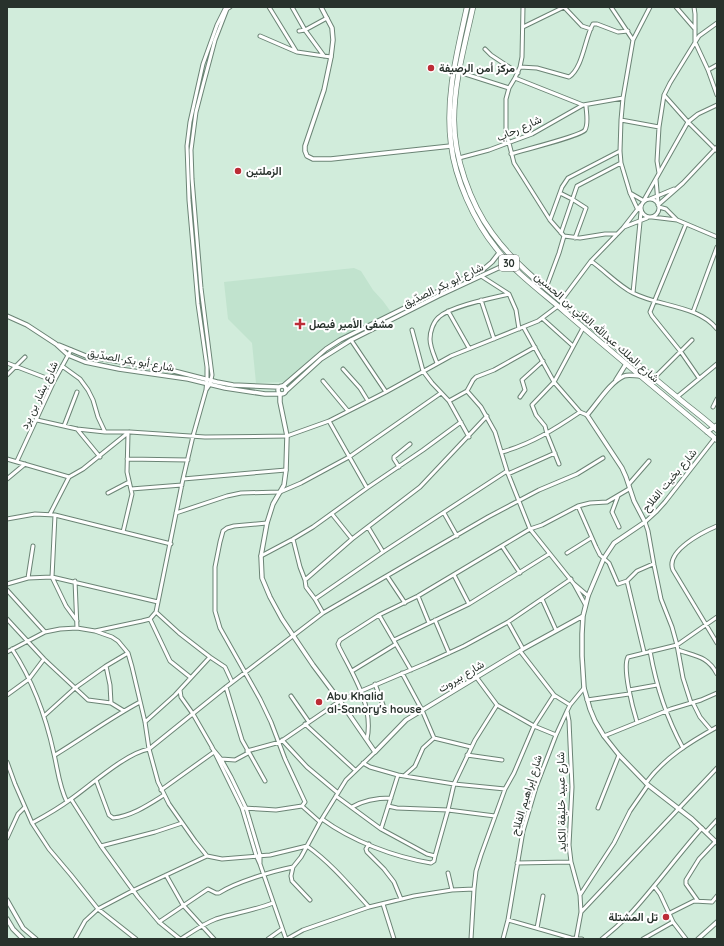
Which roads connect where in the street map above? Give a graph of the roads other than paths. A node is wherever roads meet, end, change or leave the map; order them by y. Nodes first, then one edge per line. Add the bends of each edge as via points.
1 (227, 7) edge
2 (269, 7) edge
3 (292, 7) edge
4 (321, 7) edge
5 (467, 7) edge
6 (473, 7) edge
7 (523, 7) edge
8 (564, 7) edge
9 (611, 7) edge
10 (650, 7) edge
11 (676, 7) edge
12 (694, 7) edge
13 (327, 18) junction
14 (717, 23) edge
15 (523, 27) junction
16 (591, 29) junction
17 (695, 29) junction
18 (305, 30) junction
19 (628, 31) junction
20 (299, 32) dead end
21 (260, 36) dead end
22 (633, 40) junction
23 (695, 42) junction
24 (458, 48) junction
25 (485, 49) dead end
26 (464, 50) junction
27 (296, 51) junction
28 (324, 56) junction
29 (331, 58) junction
30 (717, 65) edge
31 (520, 67) junction
32 (708, 70) junction
33 (459, 72) junction
34 (518, 73) junction
35 (515, 78) junction
36 (509, 88) junction
37 (664, 95) junction
38 (717, 96) edge
39 (623, 98) junction
40 (584, 105) junction
41 (717, 105) edge
42 (621, 120) junction
43 (688, 122) junction
44 (659, 127) junction
45 (508, 144) junction
46 (451, 146) junction
47 (716, 149) edge
48 (620, 151) junction
49 (511, 154) junction
50 (459, 158) junction
51 (620, 163) junction
52 (659, 173) junction
53 (187, 178) junction
54 (192, 179) junction
55 (656, 179) junction
56 (678, 188) junction
57 (630, 193) junction
58 (560, 194) junction
59 (658, 196) junction
60 (572, 199) junction
61 (649, 199) junction
62 (644, 200) junction
63 (658, 205) junction
64 (640, 209) junction
65 (647, 217) junction
66 (652, 217) junction
67 (550, 220) junction
68 (677, 220) junction
69 (640, 221) junction
70 (686, 224) junction
71 (623, 228) junction
72 (562, 234) junction
73 (617, 234) junction
74 (717, 237) edge
75 (575, 238) junction
76 (500, 243) junction
77 (495, 247) junction
78 (717, 247) edge
79 (499, 253) junction
80 (591, 261) junction
81 (509, 263) junction
82 (481, 276) junction
83 (546, 288) junction
84 (633, 293) junction
85 (509, 294) junction
86 (481, 300) junction
87 (561, 301) junction
88 (656, 301) junction
89 (558, 306) junction
90 (448, 311) junction
91 (693, 312) junction
92 (7, 316) edge
93 (543, 319) junction
94 (524, 328) junction
95 (583, 328) junction
96 (519, 329) junction
97 (717, 329) edge
98 (412, 330) dead end
99 (494, 338) junction
100 (351, 340) junction
101 (692, 340) dead end
102 (56, 344) junction
103 (573, 346) junction
104 (535, 347) junction
105 (469, 348) junction
106 (71, 350) junction
107 (681, 352) junction
108 (68, 355) junction
109 (26, 357) dead end
110 (543, 361) junction
111 (437, 363) junction
112 (7, 364) edge
113 (626, 364) junction
114 (717, 364) edge
115 (62, 366) junction
116 (15, 367) junction
117 (343, 368) dead end
118 (423, 371) junction
119 (7, 375) edge
120 (640, 376) junction
121 (654, 378) junction
122 (699, 378) junction
123 (54, 381) junction
124 (206, 381) junction
125 (323, 381) dead end
126 (554, 382) junction
127 (211, 383) junction
128 (615, 383) junction
129 (281, 387) junction
130 (206, 390) junction
131 (467, 391) junction
132 (77, 392) dead end
133 (386, 392) junction
134 (282, 393) junction
135 (441, 393) junction
136 (520, 397) dead end
137 (677, 397) junction
138 (717, 400) edge
139 (368, 401) junction
140 (449, 401) junction
141 (713, 407) dead end
142 (348, 411) junction
143 (580, 412) junction
144 (587, 415) junction
145 (487, 416) junction
146 (37, 420) junction
147 (329, 421) junction
148 (461, 422) junction
149 (64, 426) junction
150 (716, 427) edge
151 (76, 429) junction
152 (105, 432) junction
153 (129, 433) junction
154 (709, 433) junction
155 (546, 434) junction
156 (193, 436) junction
157 (287, 436) junction
158 (469, 437) junction
159 (716, 439) edge
160 (410, 444) dead end
161 (502, 452) junction
162 (554, 452) junction
163 (100, 457) junction
164 (349, 458) junction
165 (603, 458) dead end
166 (7, 459) edge
167 (127, 459) junction
168 (188, 460) junction
169 (17, 461) junction
170 (649, 461) dead end
171 (25, 464) junction
172 (559, 464) dead end
173 (399, 467) junction
174 (286, 470) junction
175 (508, 473) junction
176 (69, 477) junction
177 (7, 479) edge
178 (183, 479) junction
179 (128, 482) junction
180 (628, 484) junction
181 (182, 485) junction
182 (367, 488) junction
183 (131, 489) junction
184 (630, 489) junction
185 (280, 492) junction
186 (108, 493) dead end
187 (618, 496) junction
188 (518, 500) junction
189 (578, 506) junction
190 (176, 513) junction
191 (50, 514) junction
192 (332, 514) junction
193 (444, 514) junction
194 (55, 515) junction
195 (7, 519) edge
196 (645, 522) junction
197 (267, 523) junction
198 (717, 526) edge
199 (368, 527) junction
200 (618, 527) dead end
201 (530, 529) junction
202 (123, 532) junction
203 (457, 536) junction
204 (592, 538) junction
205 (352, 539) junction
206 (293, 540) junction
207 (171, 544) junction
208 (33, 546) dead end
209 (502, 546) junction
210 (383, 552) junction
211 (567, 553) dead end
212 (549, 554) junction
213 (261, 556) junction
214 (604, 558) junction
215 (653, 564) junction
216 (520, 573) junction
217 (454, 575) junction
218 (387, 576) junction
219 (52, 577) junction
220 (28, 578) junction
221 (570, 579) junction
222 (305, 580) junction
223 (75, 581) junction
224 (627, 581) junction
225 (7, 584) edge
226 (574, 584) junction
227 (7, 590) edge
228 (418, 596) junction
229 (588, 596) junction
230 (315, 599) junction
231 (542, 599) junction
232 (158, 602) junction
233 (404, 603) junction
234 (469, 604) junction
235 (585, 604) junction
236 (156, 612) junction
237 (323, 613) junction
238 (379, 615) junction
239 (583, 616) junction
240 (717, 617) edge
241 (7, 619) edge
242 (150, 619) junction
243 (435, 620) junction
244 (77, 621) junction
245 (508, 622) junction
246 (429, 623) junction
247 (706, 625) junction
248 (78, 628) junction
249 (556, 630) junction
250 (95, 631) junction
251 (45, 632) junction
252 (293, 636) junction
253 (394, 640) junction
254 (27, 641) junction
255 (717, 643) edge
256 (396, 644) junction
257 (677, 645) junction
258 (12, 649) junction
259 (521, 650) junction
260 (678, 650) junction
261 (650, 651) junction
262 (7, 652) edge
263 (644, 652) junction
264 (128, 653) junction
265 (449, 653) junction
266 (210, 658) junction
267 (44, 659) junction
268 (106, 666) junction
269 (411, 670) junction
270 (352, 672) junction
271 (717, 672) edge
272 (245, 673) junction
273 (402, 673) junction
274 (190, 677) junction
275 (477, 678) junction
276 (29, 679) junction
277 (232, 682) junction
278 (375, 684) junction
279 (657, 685) junction
280 (226, 687) junction
281 (75, 688) junction
282 (584, 688) junction
283 (180, 690) junction
284 (361, 690) junction
285 (629, 692) junction
286 (717, 693) edge
287 (554, 695) junction
288 (7, 696) edge
289 (175, 696) junction
290 (290, 696) dead end
291 (181, 697) junction
292 (587, 700) junction
293 (340, 701) junction
294 (140, 702) junction
295 (111, 703) junction
296 (692, 703) junction
297 (384, 705) dead end
298 (497, 705) junction
299 (570, 705) junction
300 (422, 710) junction
301 (124, 711) junction
302 (567, 711) junction
303 (666, 711) junction
304 (193, 714) junction
305 (44, 716) junction
306 (144, 722) junction
307 (310, 722) junction
308 (637, 722) junction
309 (305, 724) junction
310 (534, 726) junction
311 (717, 727) edge
312 (711, 730) junction
313 (556, 735) junction
314 (604, 736) junction
315 (434, 738) junction
316 (367, 739) junction
317 (281, 741) junction
318 (471, 747) junction
319 (683, 748) junction
320 (149, 749) junction
321 (215, 752) junction
322 (247, 752) junction
323 (375, 752) junction
324 (54, 755) junction
325 (467, 755) junction
326 (619, 755) junction
327 (221, 759) junction
328 (502, 760) dead end
329 (7, 762) edge
330 (363, 763) junction
331 (717, 768) edge
332 (355, 770) junction
333 (398, 774) junction
334 (405, 775) junction
335 (96, 780) junction
336 (265, 781) dead end
337 (454, 784) junction
338 (647, 784) junction
339 (505, 789) junction
340 (161, 790) junction
341 (337, 794) junction
342 (164, 795) junction
343 (391, 798) junction
344 (71, 799) junction
345 (67, 802) junction
346 (302, 806) junction
347 (388, 806) junction
348 (25, 807) junction
349 (352, 807) junction
350 (244, 808) junction
351 (598, 808) dead end
352 (679, 808) junction
353 (448, 810) junction
354 (495, 816) junction
355 (321, 820) junction
356 (717, 820) edge
357 (32, 823) junction
358 (182, 823) junction
359 (702, 828) junction
360 (381, 829) junction
361 (706, 832) junction
362 (7, 838) edge
363 (716, 842) edge
364 (369, 844) junction
365 (101, 846) junction
366 (307, 846) junction
367 (256, 855) junction
368 (260, 855) junction
369 (207, 856) junction
370 (435, 856) junction
371 (571, 862) junction
372 (517, 863) junction
373 (260, 864) junction
374 (293, 867) junction
375 (448, 873) dead end
376 (264, 875) junction
377 (166, 876) junction
378 (654, 886) junction
379 (474, 889) junction
380 (134, 890) junction
381 (452, 890) junction
382 (580, 894) junction
383 (543, 896) dead end
384 (717, 896) edge
385 (7, 900) edge
386 (310, 900) dead end
387 (401, 900) junction
388 (698, 902) junction
389 (273, 903) junction
390 (383, 904) junction
391 (183, 905) junction
392 (368, 907) junction
393 (98, 909) junction
394 (581, 912) junction
395 (668, 914) junction
396 (7, 919) edge
397 (508, 920) junction
398 (159, 922) junction
399 (673, 922) junction
400 (717, 922) edge
401 (8, 925) edge
402 (201, 926) junction
403 (537, 928) junction
404 (282, 929) junction
405 (24, 939) edge
406 (36, 939) edge
407 (75, 939) edge
408 (136, 939) edge
409 (180, 939) edge
410 (214, 939) edge
411 (268, 939) edge
412 (287, 939) edge
413 (394, 939) edge
414 (471, 939) edge
415 (503, 939) edge
416 (576, 939) edge
417 (582, 939) edge
418 (602, 939) edge
419 (643, 939) edge
420 (686, 939) edge
421 (698, 939) edge

1 - 53 street via 212,38 191,116 187,146
1 - 54 street via 215,40 196,112 191,150
2 - 27 street
3 - 18 street
4 - 13 street
5 - 24 main road, شارع الملك عبدالله الثاني بن الحسين / 30
6 - 26 main road, شارع الملك عبدالله الثاني بن الحسين / 30
7 - 15 street
8 - 15 street
8 - 16 street via 582,26
9 - 19 street
10 - 22 street
11 - 17 street
12 - 17 street
13 - 18 street
13 - 29 street via 334,34
14 - 23 street via 703,32
15 - 31 street
16 - 19 street via 595,23 618,32
16 - 31 street via 573,75 569,77 536,68
17 - 23 street
18 - 20 street
18 - 28 street
19 - 22 street
21 - 27 street
22 - 39 street
23 - 32 street
23 - 37 street
24 - 26 main road
24 - 46 main road, شارع الملك عبدالله الثاني بن الحسين / 30 via 452,73 449,107
25 - 34 street
26 - 33 main road, شارع الملك عبدالله الثاني بن الحسين / 30
27 - 28 street
28 - 29 street
29 - 46 street via 324,90 305,146 309,158 331,159
30 - 32 street
31 - 34 street
32 - 38 street
33 - 36 street
33 - 50 main road, شارع الملك عبدالله الثاني بن الحسين / 30 via 454,121
34 - 35 street
35 - 36 street
35 - 40 street
36 - 45 street via 506,104
37 - 43 street
37 - 44 street
39 - 40 street
39 - 42 street
40 - 45 street, شارع رحاب via 541,130
40 - 49 street via 586,126 582,132
41 - 43 street
42 - 44 street
42 - 48 street
43 - 47 street
43 - 52 street
44 - 52 street
45 - 49 street
45 - 50 street, شارع رحاب
46 - 77 main road, شارع الملك عبدالله الثاني بن الحسين / 30 via 460,182 478,220
47 - 56 street
48 - 51 street
48 - 58 street via 568,178
49 - 67 street via 518,172
50 - 76 main road, شارع الملك عبدالله الثاني بن الحسين / 30 via 476,204
51 - 57 street
51 - 60 street via 578,185
52 - 55 street
53 - 54 street
53 - 124 street via 198,304 207,366
54 - 127 street via 202,296 212,369
55 - 59 street
55 - 62 street
56 - 59 street
56 - 63 street
57 - 62 street
57 - 64 street
58 - 60 street
58 - 67 street
59 - 61 street
59 - 63 street
60 - 72 street
60 - 75 street via 586,209
61 - 62 street
61 - 63 street
62 - 64 street
63 - 66 street via 658,213
63 - 68 street
64 - 65 street
64 - 69 street
64 - 71 street
65 - 66 street
65 - 69 street
66 - 68 street
67 - 72 street
68 - 70 street
69 - 71 street
69 - 84 street
70 - 74 street
70 - 88 street
71 - 73 street
72 - 75 street
72 - 83 street via 559,253
73 - 75 street
73 - 80 street
76 - 77 main road
76 - 83 main road, شارع الملك عبدالله الثاني بن الحسين / 30
77 - 79 main road, شارع الملك عبدالله الثاني بن الحسين / 30
78 - 91 street
79 - 81 main road, شارع الملك عبدالله الثاني بن الحسين / 30
79 - 129 street, شارع أبو بكر الصدّيق via 485,268 332,346
80 - 84 street
80 - 87 street
81 - 82 street, شارع أبو بكر الصدّيق
81 - 89 main road, شارع الملك عبدالله الثاني بن الحسين / 30
82 - 85 street
82 - 100 street, شارع أبو بكر الصدّيق
83 - 87 main road, شارع الملك عبدالله الثاني بن الحسين / 30
84 - 88 street
85 - 86 street
85 - 96 street via 516,310
86 - 90 street
86 - 99 street
87 - 121 main road, شارع الملك عبدالله الثاني بن الحسين / 30
88 - 91 street
88 - 107 street via 650,310 652,316
89 - 93 street
89 - 95 main road, شارع الملك عبدالله الثاني بن الحسين / 30
90 - 105 street
90 - 111 street via 437,318 430,334
91 - 97 street via 708,319
92 - 102 street, شارع أبو بكر الصدّيق via 27,325
93 - 94 street
93 - 103 street
94 - 96 street
94 - 104 street
95 - 103 street
95 - 113 main road, شارع الملك عبدالله الثاني بن الحسين / 30
96 - 99 street
98 - 118 street
99 - 105 street
100 - 133 street
100 - 134 street, شارع أبو بكر الصدّيق via 321,359
101 - 107 street
102 - 106 street, شارع أبو بكر الصدّيق
102 - 108 street, شارع أبو بكر الصدّيق
103 - 126 street
104 - 110 street
104 - 131 street via 476,377
105 - 111 street
106 - 108 street, شارع بشار بن برد
106 - 124 street, شارع أبو بكر الصدّيق via 98,358 170,370
107 - 121 street
107 - 122 street
108 - 115 street, شارع بشار بن برد
108 - 124 street, شارع أبو بكر الصدّيق via 101,366
109 - 116 street
110 - 126 street
110 - 136 street via 522,380 525,390
111 - 118 street
112 - 116 street
113 - 120 main road, شارع الملك عبدالله الثاني بن الحسين / 30
113 - 128 street
114 - 122 street
115 - 123 street, شارع بشار بن برد
115 - 152 street via 88,390
116 - 119 street
116 - 123 street
117 - 139 street
118 - 133 street
118 - 135 street
120 - 128 street via 626,376
120 - 154 main road, شارع الملك عبدالله الثاني بن الحسين / 30
121 - 137 main road, شارع الملك عبدالله الثاني بن الحسين / 30
122 - 137 street
123 - 146 street, شارع بشار بن برد
124 - 127 street, شارع أبو بكر الصدّيق
124 - 130 street
125 - 142 street
126 - 143 street
126 - 155 street via 532,406 544,423
127 - 129 street, شارع أبو بكر الصدّيق
127 - 130 street
127 - 134 street, شارع أبو بكر الصدّيق via 252,392
128 - 144 street
129 - 134 street
129 - 134 street via 278,391
130 - 156 street
131 - 140 street
131 - 145 street
132 - 149 street
133 - 139 street
134 - 157 street via 280,405
135 - 140 street
135 - 164 street
137 - 150 main road, شارع الملك عبدالله الثاني بن الحسين / 30
138 - 141 street
139 - 142 street
140 - 148 street
142 - 147 street
143 - 144 street
143 - 155 street
144 - 180 street via 622,468
145 - 158 street
145 - 161 street
146 - 149 street
146 - 169 street, شارع بشار بن برد
147 - 157 street
147 - 164 street
148 - 158 street
148 - 173 street
149 - 151 street
150 - 154 street
151 - 152 street
151 - 163 street
152 - 153 street
153 - 156 street
153 - 163 street
153 - 167 street
154 - 159 main road, شارع الملك عبدالله الثاني بن الحسين / 30
155 - 161 street via 521,447
155 - 162 street
156 - 157 street
156 - 168 street
157 - 174 street
158 - 199 street via 420,487
159 - 196 street, شارع بخيت الفلاح via 665,502
160 - 173 street via 394,456
161 - 175 street
162 - 172 street
162 - 175 street
163 - 176 street
164 - 182 street
164 - 185 street
165 - 188 street via 577,474
166 - 169 street
167 - 168 street
167 - 179 street
168 - 178 street
169 - 171 street
170 - 180 street
171 - 176 street
171 - 177 street
173 - 182 street
174 - 178 street
174 - 185 street
175 - 188 street
175 - 193 street
176 - 191 street
178 - 181 street
179 - 183 street
179 - 186 street
180 - 184 street
181 - 183 street
181 - 190 street
182 - 192 street
183 - 202 street
184 - 187 street
184 - 196 street
185 - 190 street via 234,494
185 - 197 street
187 - 189 street via 607,502
187 - 200 street via 612,512
188 - 201 street
188 - 203 street
189 - 201 street
189 - 204 street
190 - 207 street
191 - 194 street
191 - 195 street
192 - 205 street
192 - 206 street
193 - 203 street
193 - 210 street
194 - 202 street
194 - 219 street
196 - 214 street, شارع بخيت الفلاح via 618,540
196 - 215 street
197 - 213 street
197 - 272 street via 225,529 216,567 216,617
198 - 247 street via 690,540 674,556 671,563
199 - 205 street
199 - 210 street
201 - 209 street
201 - 212 street
202 - 207 street
203 - 218 street
204 - 211 street
204 - 214 street
205 - 222 street
206 - 213 street
206 - 222 street
207 - 232 street
208 - 220 street
209 - 216 street
209 - 217 street
210 - 230 street
212 - 216 street
212 - 221 street
213 - 252 street via 265,588
214 - 224 street via 609,563 617,584
214 - 229 street, شارع بخيت الفلاح
215 - 224 street via 637,571
215 - 257 street via 661,599
216 - 234 street
217 - 228 street
217 - 234 street
218 - 233 street
218 - 237 street
219 - 220 street
219 - 223 street
219 - 244 street via 66,606
220 - 225 street
221 - 226 street
221 - 231 street
222 - 230 street via 306,587
223 - 232 street
223 - 244 street
224 - 263 street
226 - 229 street
226 - 235 street
227 - 251 street
228 - 233 street
228 - 246 street
229 - 235 street, شارع بخيت الفلاح
230 - 237 street
231 - 245 street
231 - 249 street
232 - 236 street
233 - 238 street
234 - 243 street
235 - 239 street, شارع بخيت الفلاح
236 - 242 street
236 - 266 street
237 - 252 street
238 - 253 street
238 - 270 street via 339,642
239 - 249 street, شارع بيروت
239 - 282 street, شارع بخيت الفلاح
240 - 247 street
241 - 254 street
242 - 250 street
242 - 274 street via 170,661
243 - 246 street
243 - 265 street
244 - 248 street
245 - 259 street
245 - 265 street
246 - 253 street
247 - 255 street
247 - 257 street
248 - 250 street
248 - 251 street
249 - 259 street, شارع بيروت
250 - 264 street via 112,637
251 - 254 street
252 - 272 street
252 - 293 street
253 - 256 street
254 - 258 street
254 - 267 street
256 - 269 street
256 - 270 street
257 - 260 street
257 - 261 street
258 - 262 street
258 - 276 street
259 - 275 street, شارع بيروت
259 - 287 street
260 - 271 street via 702,657
260 - 296 street via 683,678
261 - 263 street
261 - 279 street
263 - 285 street via 630,655 627,659
264 - 268 street
264 - 294 street
265 - 269 street
266 - 274 street
266 - 277 street via 226,669
267 - 276 street
267 - 281 street
268 - 281 street
268 - 295 street
269 - 273 street
270 - 284 street
272 - 277 street
272 - 317 street
273 - 278 street
273 - 300 street
274 - 283 street
275 - 298 street
275 - 300 street, شارع بيروت
276 - 288 street
276 - 305 street
277 - 280 street
278 - 284 street
278 - 297 street
279 - 285 street
279 - 303 street
280 - 304 street
280 - 322 street
281 - 295 street via 89,700
281 - 305 street
282 - 292 street, شارع بخيت الفلاح
282 - 299 street, شارع إبراهيم الفلاح
283 - 289 street
283 - 291 street
284 - 293 street
284 - 316 street via 368,716
285 - 292 street
285 - 308 street
286 - 296 street
287 - 299 street
287 - 310 street
289 - 291 street
289 - 306 street
290 - 307 street
291 - 304 street
292 - 314 street, شارع بخيت الفلاح
293 - 307 street
293 - 316 street
294 - 301 street
294 - 306 street
295 - 301 street
296 - 303 street
296 - 312 street
298 - 310 street
298 - 318 street
299 - 302 street, شارع إبراهيم الفلاح
300 - 315 street
300 - 323 street, شارع بيروت via 401,724
301 - 324 street
302 - 313 street, شارع إبراهيم الفلاح
302 - 371 street, شارع عبيد خليفة الكايد via 572,787 569,845
303 - 308 street
303 - 319 street
304 - 320 street
304 - 321 street
305 - 324 street
306 - 320 street
307 - 309 street
308 - 314 street
309 - 317 street
309 - 332 street
310 - 313 street
310 - 339 street
311 - 312 street
312 - 319 street
313 - 372 street, شارع إبراهيم الفلاح via 527,816
314 - 326 street, شارع بخيت الفلاح
315 - 318 street
315 - 334 street via 423,748 415,766
316 - 323 street
317 - 322 street
317 - 341 street
317 - 346 street via 285,759 305,802
318 - 325 street
319 - 338 street via 653,773
320 - 335 street via 133,755
320 - 340 street
321 - 327 street
321 - 340 street
321 - 350 street
322 - 327 street via 235,760
322 - 336 street
323 - 330 street, شارع بيروت
324 - 345 street via 60,785
325 - 328 street
325 - 337 street
326 - 338 street, شارع بخيت الفلاح
326 - 351 street
327 - 350 street
329 - 348 street
330 - 332 street, شارع بيروت
330 - 333 street
331 - 352 street
332 - 341 street, شارع بيروت
333 - 334 street
333 - 343 street
334 - 337 street
335 - 342 street via 109,815 113,818 134,812
335 - 344 street
337 - 339 street
337 - 353 street
338 - 352 street, شارع بخيت الفلاح
338 - 382 street via 614,843
339 - 354 street
340 - 342 street
341 - 349 street
341 - 355 street, شارع بيروت
342 - 358 street
343 - 347 street
343 - 349 street via 362,801
344 - 345 street
344 - 365 street
345 - 357 street
346 - 350 street via 276,810
346 - 355 street
347 - 353 street
347 - 360 street
348 - 357 street
348 - 362 street via 18,814
349 - 360 street
350 - 367 street
350 - 368 street
352 - 359 street, شارع بخيت الفلاح
352 - 394 street
353 - 354 street
353 - 370 street
354 - 379 street via 476,871
355 - 364 street via 347,836
355 - 366 street, شارع بيروت
356 - 361 street
357 - 393 street via 49,849
358 - 365 street
358 - 369 street
359 - 361 street, شارع بخيت الفلاح
359 - 378 street
360 - 370 street
361 - 363 street, شارع بخيت الفلاح
363 - 388 street via 699,858 686,880
364 - 370 street via 418,861 433,862
364 - 387 street via 367,852 394,882
365 - 380 street
366 - 368 street
366 - 374 street, شارع بيروت
366 - 392 street via 336,870
367 - 368 street
367 - 369 street via 222,859
367 - 373 street
368 - 373 street
369 - 377 street
371 - 372 street
371 - 382 street, شارع عبيد خليفة الكايد
372 - 397 street, شارع إبراهيم الفلاح
373 - 376 street
374 - 376 street
374 - 386 street via 292,881
375 - 381 street
376 - 389 street
376 - 391 street via 219,893 208,889
377 - 380 street
377 - 391 street
378 - 395 street
378 - 418 street via 630,914
379 - 381 street
379 - 414 street
380 - 393 street
380 - 398 street
381 - 387 street
382 - 394 street, شارع عبيد خليفة الكايد
383 - 403 street
384 - 388 street via 709,902
385 - 406 street via 23,928
387 - 390 street
388 - 395 street via 694,901
389 - 402 street
389 - 404 street
390 - 392 street
390 - 413 street
391 - 398 street
391 - 402 street
392 - 412 street via 303,930
393 - 407 street via 85,921
393 - 408 street
394 - 416 street, شارع عبيد خليفة الكايد
395 - 399 street
396 - 401 street
397 - 403 street
397 - 415 street, شارع إبراهيم الفلاح
398 - 409 street
399 - 419 street
399 - 420 street
400 - 421 street
401 - 405 street
402 - 409 street
402 - 410 street
403 - 416 street
404 - 411 street
404 - 412 street
416 - 417 street

